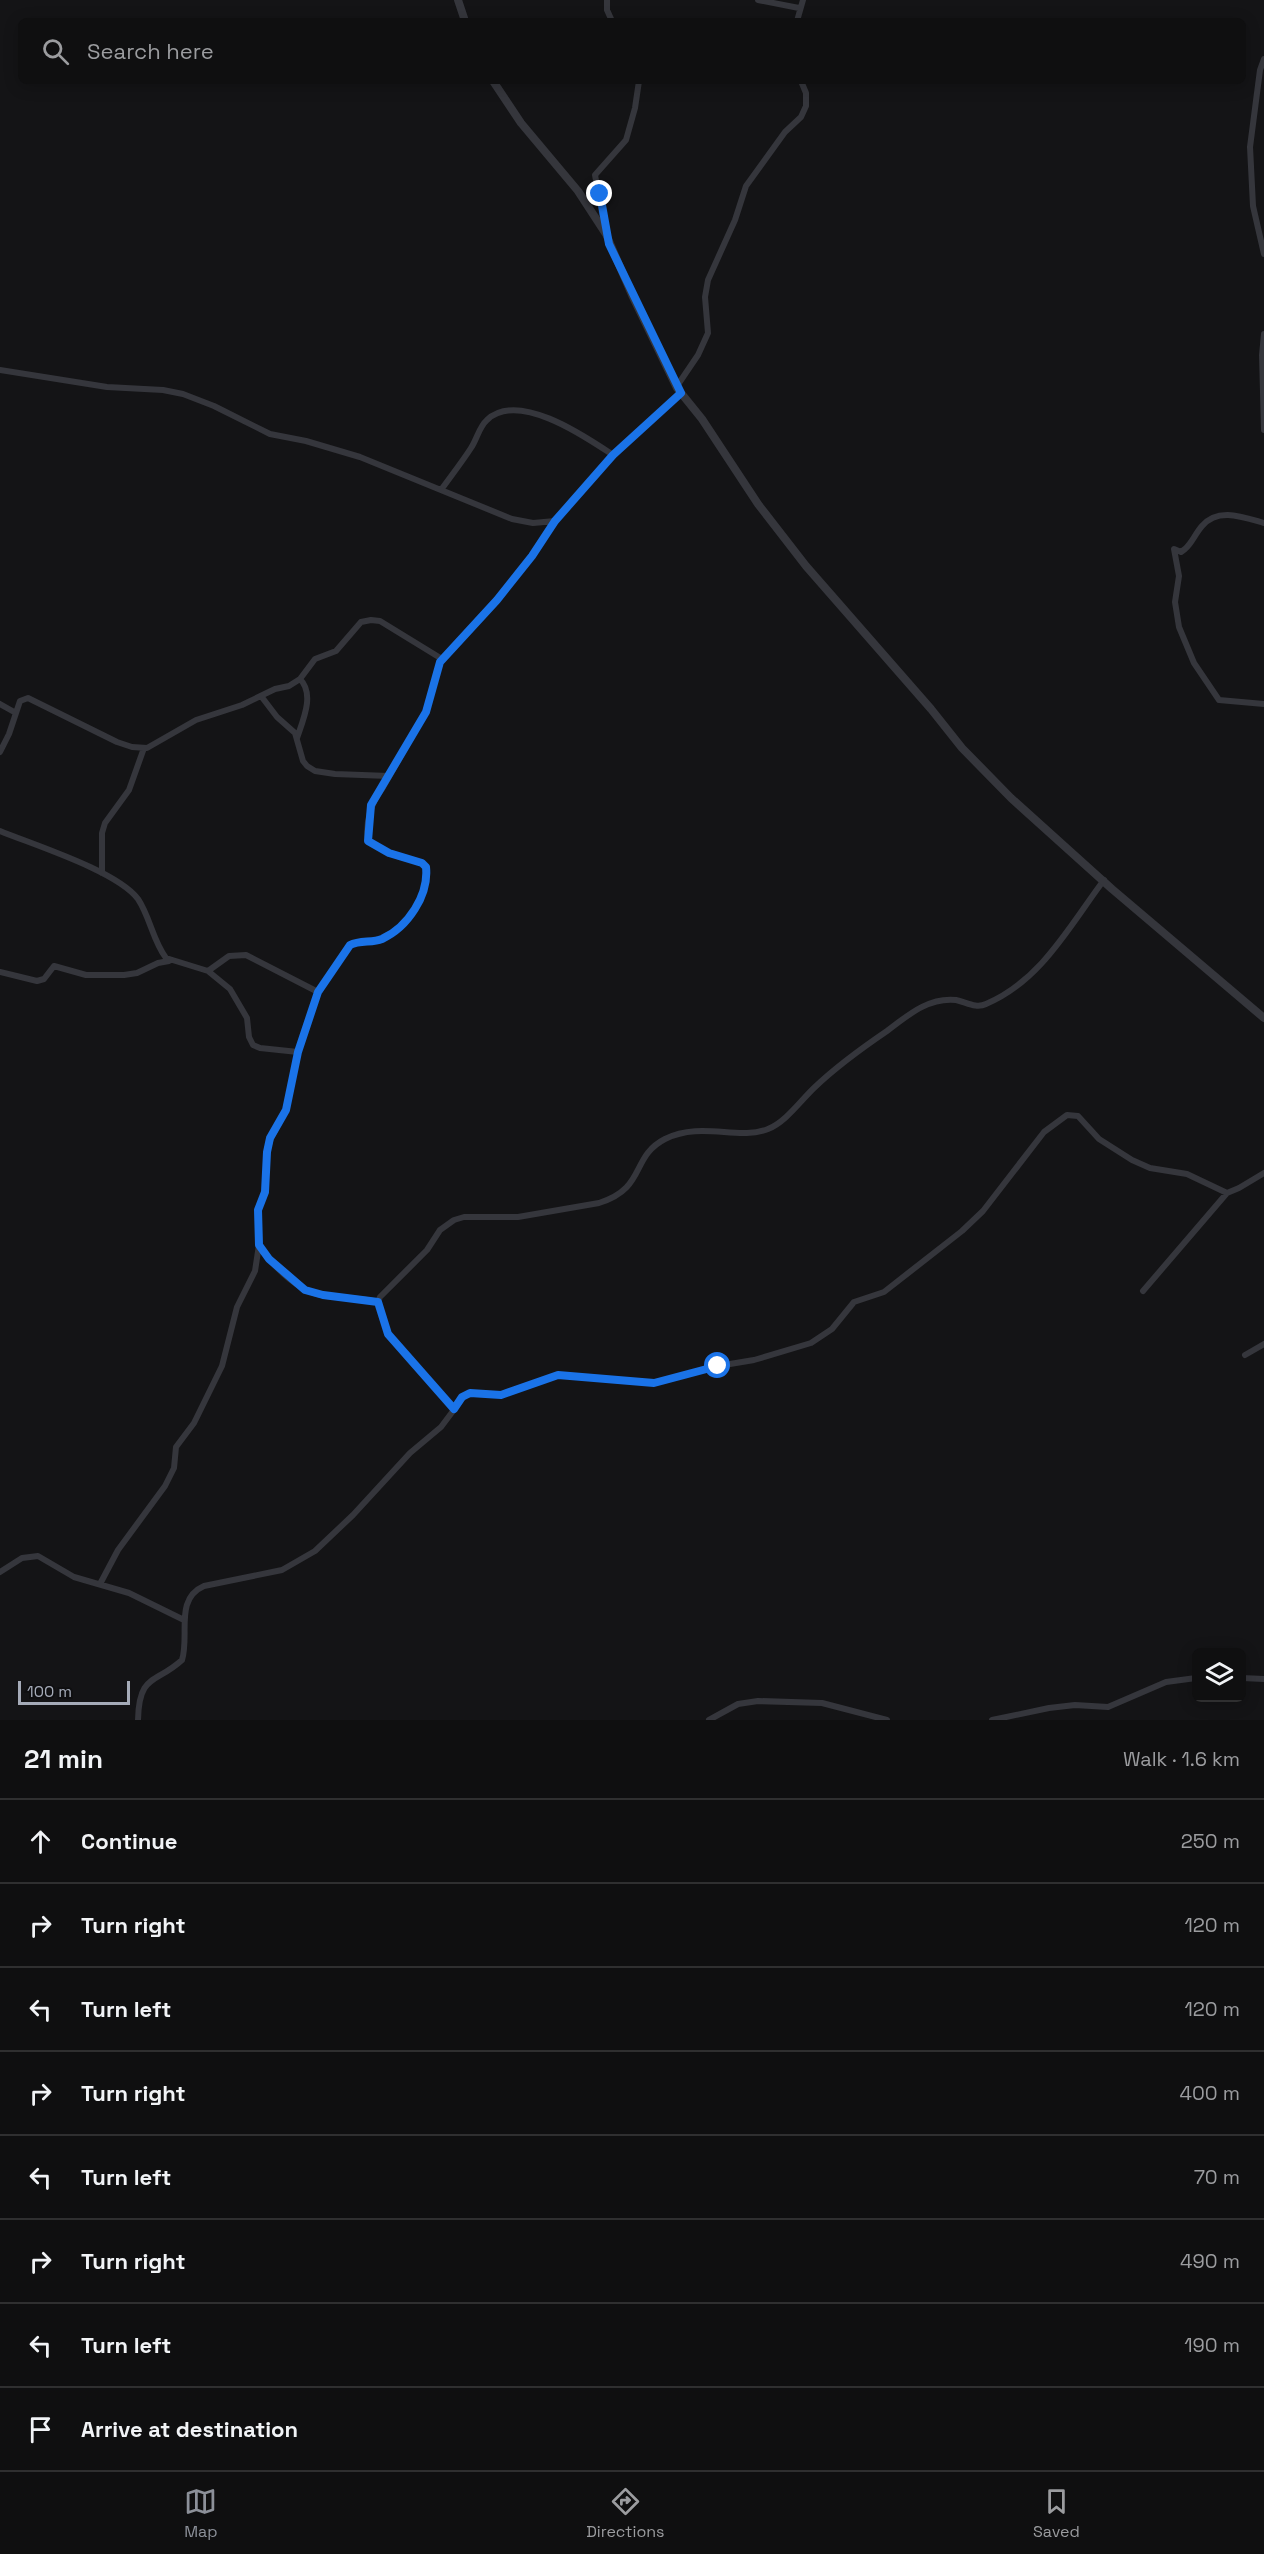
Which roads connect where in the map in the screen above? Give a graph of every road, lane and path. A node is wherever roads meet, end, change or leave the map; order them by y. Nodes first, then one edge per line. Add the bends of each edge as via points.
1 (458, 0) edge
2 (607, 0) edge
3 (759, 0) edge
4 (803, 0) edge
5 (799, 8) junction
6 (464, 18) edge
7 (611, 18) edge
8 (797, 18) edge
9 (1264, 59) edge
10 (495, 84) edge
11 (639, 84) edge
12 (802, 84) edge
13 (606, 234) junction
14 (1264, 254) edge
15 (1264, 334) edge
16 (0, 370) edge
17 (679, 389) junction
18 (1264, 430) edge
19 (613, 455) junction
20 (441, 490) junction
21 (555, 521) junction
22 (1264, 523) edge
23 (442, 659) junction
24 (300, 679) junction
25 (261, 696) junction
26 (0, 704) edge
27 (1264, 704) edge
28 (16, 713) junction
29 (297, 738) junction
30 (144, 748) junction
31 (0, 752) edge
32 (389, 776) junction
33 (0, 831) edge
34 (102, 873) junction
35 (1104, 880) junction
36 (169, 961) junction
37 (208, 971) junction
38 (0, 972) edge
39 (318, 992) junction
40 (1264, 1018) edge
41 (298, 1052) junction
42 (1264, 1173) edge
43 (1227, 1193) junction
44 (259, 1245) junction
45 (1143, 1291) dead end
46 (378, 1302) junction
47 (1264, 1344) edge
48 (1245, 1355) dead end
49 (454, 1409) junction
50 (0, 1572) edge
51 (100, 1584) junction
52 (184, 1620) junction
53 (1192, 1678) edge
54 (1246, 1678) edge
55 (1264, 1679) edge
56 (138, 1720) edge
57 (709, 1720) edge
58 (887, 1720) edge
59 (992, 1720) edge

1 - 6 street
2 - 7 street
3 - 5 street
4 - 5 street
5 - 8 street
9 - 14 street via 1250,147 1253,206
10 - 13 street via 521,123 578,191
11 - 13 street via 626,140 596,175
12 - 17 street via 806,106 800,119 785,132 746,186 708,280 708,333
13 - 17 street
15 - 18 street
16 - 20 street via 183,394 270,434 360,457
17 - 19 street
17 - 35 street via 806,566 962,748 1011,798
19 - 20 street via 573,429 508,409 488,419
19 - 21 street
20 - 21 street via 512,519 533,523
21 - 23 street via 502,593
22 - 27 street via 1235,516 1212,517 1185,549 1174,549 1179,576 1176,614 1194,663 1219,700
23 - 24 street via 380,621 366,620 336,651 312,662
23 - 32 street via 426,712
24 - 25 street
24 - 29 street via 308,695
25 - 29 street
25 - 30 street via 196,720
26 - 28 street
28 - 30 street via 22,700 31,698 117,742
28 - 31 street
29 - 32 street via 303,761 315,771
30 - 34 street via 129,790 105,823
32 - 39 street via 371,805 367,838 376,847 422,863 427,876 423,891 417,907 395,930 383,938 350,945
33 - 34 street
34 - 36 street via 138,900
35 - 40 street
35 - 46 street via 1048,955 1003,995 980,1006 940,1000 917,1010 841,1065 765,1131 692,1131 662,1141 642,1160 629,1188 611,1199 518,1218 454,1220 440,1230 427,1250
36 - 37 street
36 - 38 street via 124,975 86,975 54,966 44,979 37,981
37 - 39 street via 229,956 246,955
37 - 41 street via 237,999 247,1018 253,1044
39 - 41 street
41 - 44 street via 286,1110 270,1138 267,1152 265,1192 258,1210
42 - 43 street
43 - 45 street
43 - 49 street via 1187,1174 1150,1168 1132,1160 1099,1139 1078,1116 1067,1115 1044,1132 983,1211 962,1231 884,1292 854,1302 832,1329 811,1343 654,1383 558,1375 501,1395 470,1393
44 - 46 street via 269,1259 305,1290
44 - 51 street via 255,1271 237,1307 220,1371 194,1423 176,1447 174,1468 165,1486 118,1550
46 - 49 street via 388,1334
47 - 48 street
49 - 52 street via 441,1427 410,1453 315,1551 282,1570 197,1589 187,1602
50 - 51 street via 22,1558 38,1556 74,1577
51 - 52 street via 137,1596
52 - 56 street via 182,1660 147,1682
53 - 59 street via 1156,1685 1108,1707 1075,1705
54 - 55 street
57 - 58 street via 738,1704 758,1701 822,1703

